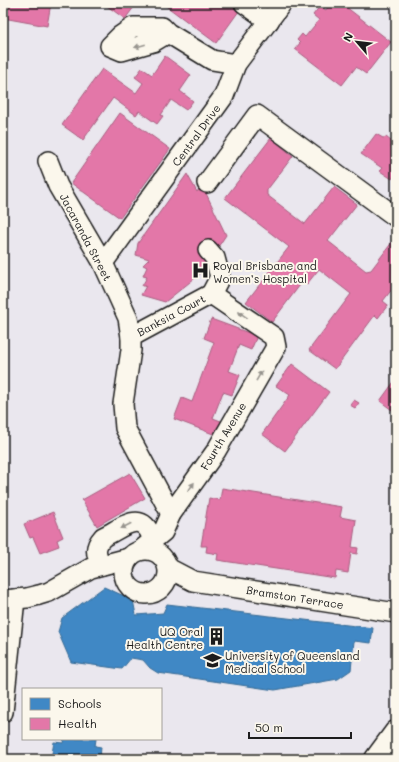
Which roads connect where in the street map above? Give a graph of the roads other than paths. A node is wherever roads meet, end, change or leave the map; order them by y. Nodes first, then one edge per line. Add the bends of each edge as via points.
1 (244, 3) edge
2 (282, 3) edge
3 (269, 21) junction
4 (168, 33) dead end
5 (236, 64) junction
6 (48, 161) dead end
7 (207, 183) dead end
8 (396, 217) edge
9 (208, 250) dead end
10 (103, 263) junction
11 (216, 285) junction
12 (131, 337) junction
13 (274, 337) joint
14 (171, 514) junction
15 (147, 545) junction
16 (167, 564) junction
17 (97, 566) junction
18 (126, 580) junction
19 (193, 581) junction
20 (162, 587) junction
21 (9, 599) edge
22 (396, 613) edge
23 (3, 712) edge
24 (396, 732) edge
25 (376, 759) edge

1 - 3 street
2 - 3 street, Central Drive
3 - 5 street, Central Drive
4 - 5 street via 212,60
5 - 10 street, Central Drive via 224,96
6 - 10 street, Jacaranda Street via 58,186
7 - 8 street via 257,115
9 - 11 street via 215,258
10 - 12 street, Jacaranda Street via 128,318
11 - 12 street, Banksia Court
13 -> 11 street, Banksia Court
12 - 14 street, Jacaranda Street via 124,404 125,428
14 -> 13 street, Fourth Avenue via 216,451 276,347
14 - 15 street, Fourth Avenue
15 - 16 street via 149,550 162,556
15 - 17 street
15 -> 17 street via 150,531 145,524 133,522 99,542 96,547
15 - 18 street via 125,565
16 - 19 street, Bramston Terrace
16 - 20 street via 168,575
17 - 18 street
17 - 21 street via 48,592 27,598
18 - 20 street via 135,591 142,593 150,593
19 - 20 street, Bramston Terrace
19 - 22 street, Bramston Terrace
21 - 23 street
24 - 25 main road

